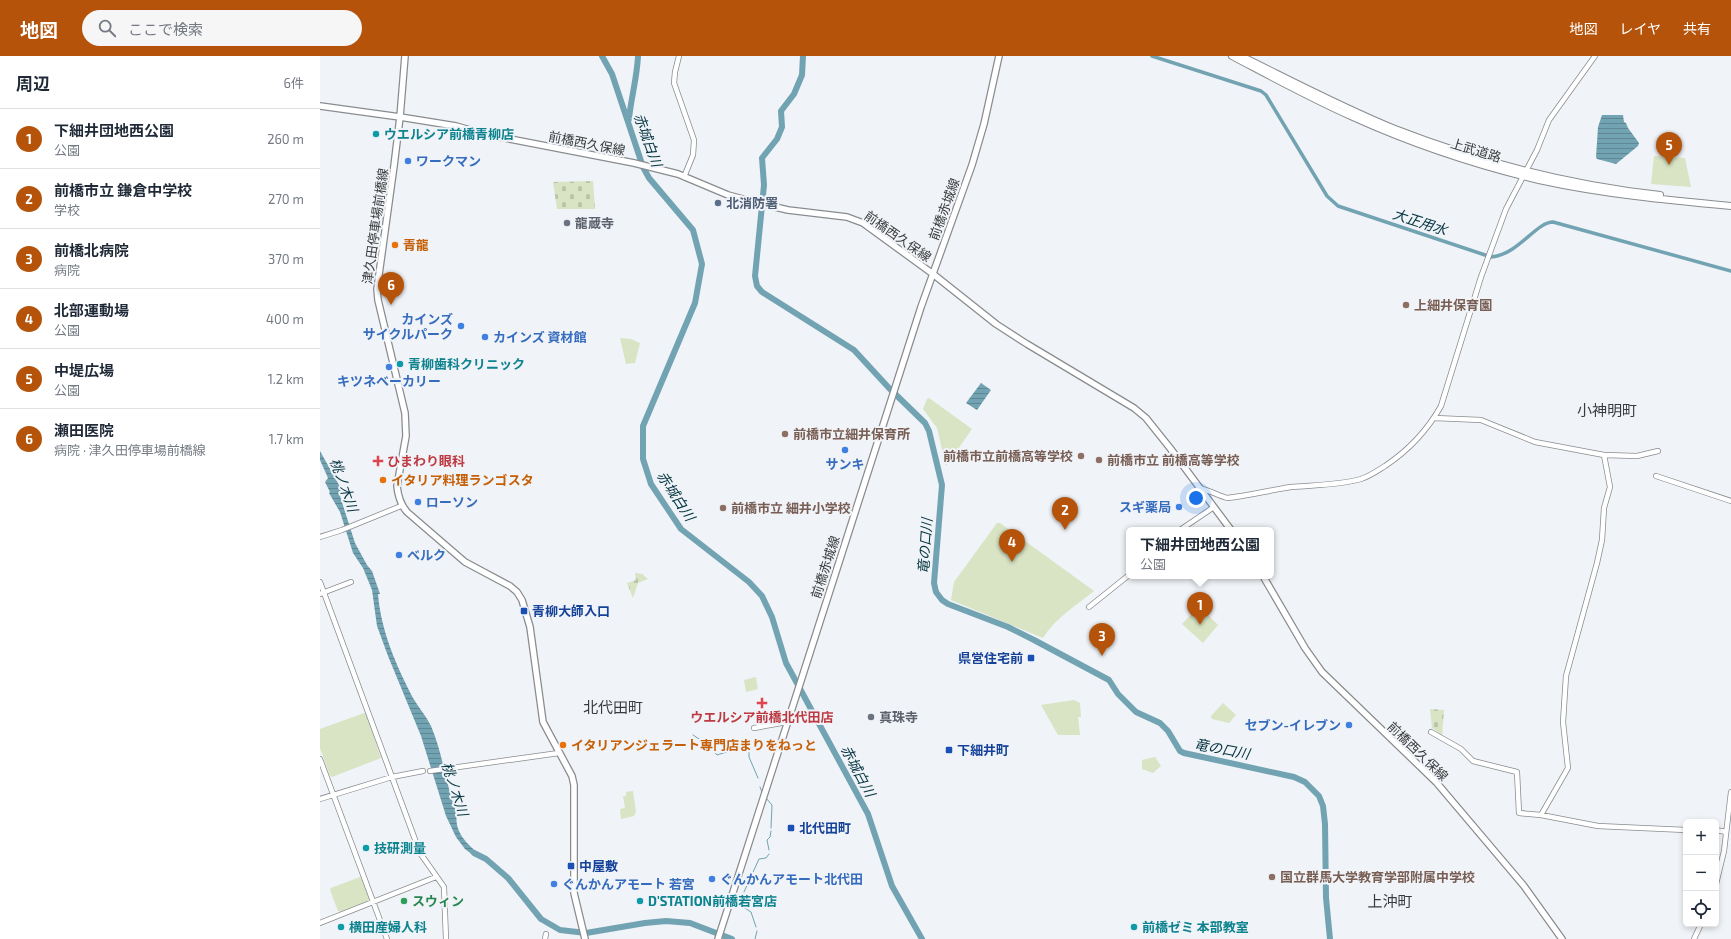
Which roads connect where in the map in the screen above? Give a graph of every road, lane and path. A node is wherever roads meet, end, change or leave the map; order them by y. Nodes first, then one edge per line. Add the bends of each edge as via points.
1 (405, 56) edge
2 (679, 56) edge
3 (999, 56) edge
4 (1232, 56) edge
5 (1241, 56) edge
6 (1595, 56) edge
7 (320, 106) edge
8 (400, 117) junction
9 (1524, 173) junction
10 (684, 177) junction
11 (1731, 202) edge
12 (1731, 206) edge
13 (932, 274) junction
14 (1434, 418) junction
15 (1658, 451) dead end
16 (1604, 455) junction
17 (1656, 476) dead end
18 (1198, 488) junction
19 (1731, 501) edge
20 (402, 506) junction
21 (1214, 507) junction
22 (1184, 527) edge
23 (1229, 527) edge
24 (320, 537) edge
25 (1126, 577) edge
26 (1265, 579) edge
27 (320, 582) edge
28 (351, 582) dead end
29 (322, 594) edge
30 (1089, 607) dead end
31 (787, 722) junction
32 (754, 728) dead end
33 (1431, 732) dead end
34 (559, 753) junction
35 (320, 759) edge
36 (423, 771) dead end
37 (430, 771) dead end
38 (392, 777) junction
39 (1731, 792) edge
40 (334, 795) junction
41 (320, 799) edge
42 (1542, 815) junction
43 (1683, 830) edge
44 (1719, 831) edge
45 (1726, 832) junction
46 (1728, 838) edge
47 (1719, 872) edge
48 (436, 877) junction
49 (374, 902) junction
50 (320, 923) edge
51 (1700, 927) edge
52 (387, 939) edge
53 (446, 939) edge
54 (585, 939) edge
55 (718, 939) edge
56 (1562, 939) edge
57 (1694, 939) edge

1 - 8 main road, 津久田停車場前橋線
2 - 10 street via 674,72 674,83 694,140 693,155
3 - 13 main road, 前橋赤城線 via 972,165
4 - 9 highway, 上武道路 via 1366,122 1456,156
5 - 9 highway, 上武道路 via 1394,128
6 - 9 street via 1549,120
7 - 8 main road, 前橋西久保線
8 - 10 main road, 前橋西久保線 via 456,126 484,134 654,168
8 - 20 main road, 津久田停車場前橋線 via 377,289 406,413 406,436 397,486
9 - 11 highway, 上武道路 via 1616,190
9 - 12 highway, 上武道路 via 1624,196
9 - 14 street via 1506,209 1488,257 1445,394
10 - 13 main road, 前橋西久保線 via 728,195 762,204 854,219
13 - 18 main road, 前橋西久保線 via 1002,328 1134,408 1146,418
13 - 31 main road, 前橋赤城線
14 - 16 street via 1481,420 1535,442
14 - 18 street via 1407,451 1363,478 1228,498
15 - 16 street via 1637,456
16 - 42 street via 1610,487 1604,508 1602,540 1566,676 1563,722 1568,768
17 - 19 street
18 - 21 main road, 前橋西久保線
20 - 24 street
20 - 34 main road via 465,562 517,592 530,627 543,722
21 - 22 street
21 - 23 main road, 前橋西久保線
25 - 30 street
26 - 56 main road, 前橋西久保線 via 1322,672 1436,782 1524,886
27 - 29 street
28 - 29 street
29 - 38 street
31 - 32 street
31 - 55 main road
33 - 42 street via 1461,749 1473,761 1517,772 1519,813
34 - 37 street
34 - 54 main road via 572,776 574,785 574,893
35 - 40 street
36 - 38 street
38 - 40 street
38 - 48 street via 420,853
39 - 45 street
40 - 41 street
40 - 49 street
42 - 43 street via 1598,826
44 - 45 street
45 - 46 street
46 - 47 street
48 - 49 street
48 - 53 street via 444,887
49 - 50 street
49 - 52 street
51 - 57 street

